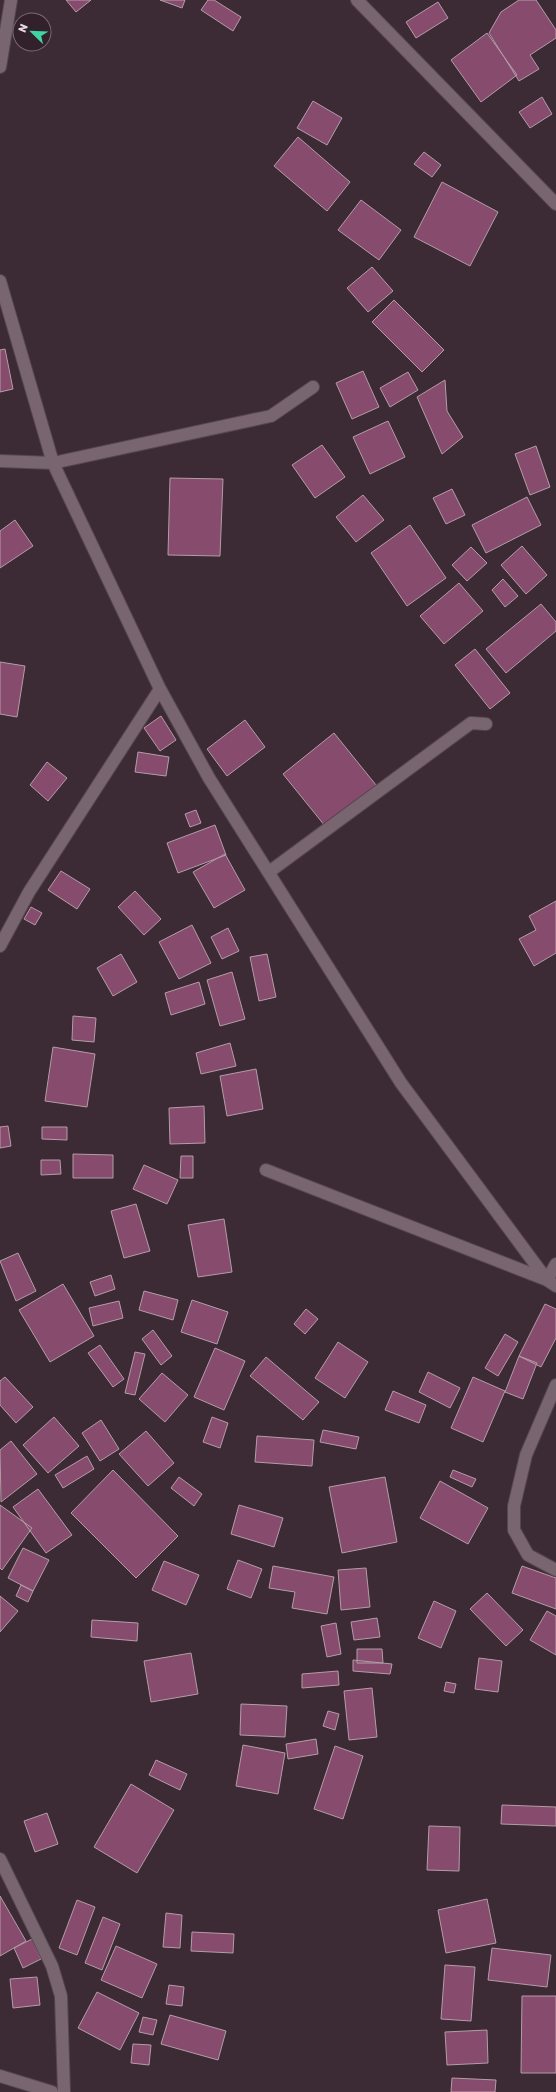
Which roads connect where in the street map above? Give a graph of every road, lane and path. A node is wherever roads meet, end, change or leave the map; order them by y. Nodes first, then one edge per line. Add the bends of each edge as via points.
1 (11, 0) edge
2 (357, 0) edge
3 (0, 67) edge
4 (556, 204) edge
5 (0, 281) edge
6 (314, 386) dead end
7 (0, 462) edge
8 (53, 463) junction
9 (160, 689) junction
10 (486, 724) dead end
11 (269, 872) junction
12 (0, 946) edge
13 (266, 1170) dead end
14 (556, 1264) edge
15 (551, 1283) edge
16 (556, 1385) edge
17 (556, 1570) edge
18 (0, 1859) edge
19 (0, 2076) edge
20 (52, 2092) edge
21 (64, 2092) edge

1 - 3 street
2 - 4 street
5 - 8 street
6 - 8 street via 271,416
7 - 8 street
8 - 9 street
9 - 11 street via 210,778
9 - 12 street via 30,892
10 - 11 street via 471,723
11 - 15 street via 401,1083
13 - 15 street
14 - 15 street
16 - 17 street via 526,1455 514,1506 514,1530 528,1555
18 - 21 street via 52,1966 61,1996
19 - 20 street

